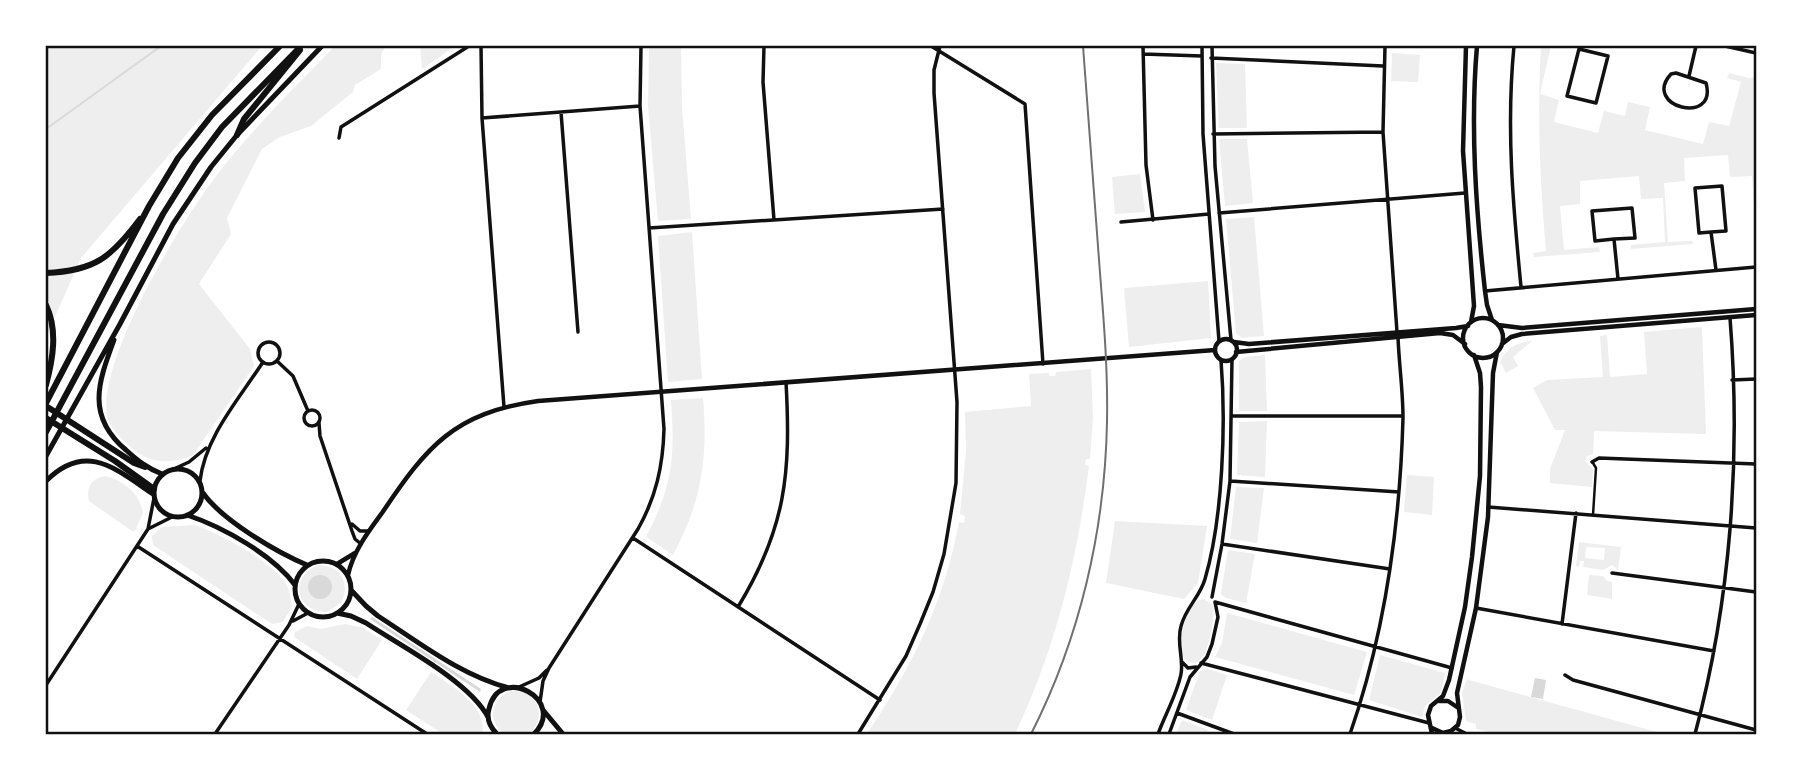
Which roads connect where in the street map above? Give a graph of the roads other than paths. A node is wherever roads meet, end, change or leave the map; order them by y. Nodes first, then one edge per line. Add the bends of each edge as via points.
1 (280, 46) edge
2 (302, 46) edge
3 (322, 46) edge
4 (469, 46) edge
5 (481, 46) edge
6 (641, 46) edge
7 (764, 46) edge
8 (931, 46) edge
9 (1143, 46) edge
10 (1202, 46) edge
11 (1212, 46) edge
12 (1385, 46) edge
13 (1466, 46) edge
14 (1477, 46) edge
15 (1514, 46) edge
16 (1595, 46) edge
17 (1696, 46) edge
18 (1725, 46) edge
19 (939, 48) edge
20 (1593, 53) junction
21 (1756, 53) edge
22 (1143, 54) junction
23 (1202, 56) junction
24 (1211, 58) junction
25 (1383, 65) junction
26 (1689, 76) junction
27 (640, 106) junction
28 (561, 112) junction
29 (482, 118) junction
30 (1383, 132) junction
31 (1213, 134) junction
32 (237, 135) junction
33 (339, 138) dead end
34 (1465, 193) junction
35 (1386, 199) junction
36 (149, 206) junction
37 (943, 209) junction
38 (1209, 214) junction
39 (1219, 214) junction
40 (774, 219) junction
41 (1153, 220) junction
42 (1121, 222) dead end
43 (649, 228) junction
44 (1711, 232) junction
45 (1614, 239) junction
46 (1756, 267) edge
47 (1716, 271) junction
48 (46, 273) edge
49 (1618, 279) junction
50 (1521, 287) junction
51 (1485, 291) junction
52 (46, 305) edge
53 (1756, 309) edge
54 (1756, 315) edge
55 (1730, 318) junction
56 (1492, 320) junction
57 (120, 324) junction
58 (1469, 324) junction
59 (1498, 325) junction
60 (578, 332) dead end
61 (1398, 335) junction
62 (1219, 341) junction
63 (1232, 341) junction
64 (1465, 344) junction
65 (1502, 344) junction
66 (1214, 350) junction
67 (1236, 352) junction
68 (1497, 352) junction
69 (1474, 355) junction
70 (1232, 359) junction
71 (277, 360) junction
72 (1221, 360) junction
73 (263, 362) junction
74 (1044, 364) junction
75 (954, 370) junction
76 (1756, 379) edge
77 (1732, 380) junction
78 (786, 382) junction
79 (46, 385) edge
80 (660, 391) junction
81 (46, 404) edge
82 (504, 407) junction
83 (308, 411) junction
84 (1233, 416) junction
85 (1403, 416) junction
86 (46, 418) edge
87 (319, 422) junction
88 (311, 426) junction
89 (46, 432) edge
90 (320, 436) junction
91 (208, 447) junction
92 (46, 456) edge
93 (1592, 462) joint
94 (1733, 463) junction
95 (1756, 464) edge
96 (145, 467) junction
97 (176, 468) junction
98 (162, 474) junction
99 (46, 481) edge
100 (200, 481) junction
101 (1230, 481) junction
102 (1399, 492) junction
103 (202, 493) junction
104 (154, 494) junction
105 (1488, 507) junction
106 (1576, 513) junction
107 (1593, 515) junction
108 (187, 516) junction
109 (172, 517) junction
110 (351, 522) junction
111 (1730, 526) junction
112 (1756, 528) edge
113 (148, 529) junction
114 (369, 531) junction
115 (632, 538) junction
116 (361, 544) junction
117 (1222, 544) junction
118 (137, 546) junction
119 (356, 552) junction
120 (337, 564) junction
121 (307, 565) junction
122 (1390, 569) junction
123 (1612, 573) dead end
124 (348, 575) junction
125 (295, 585) junction
126 (1724, 588) junction
127 (351, 590) junction
128 (1756, 592) edge
129 (1200, 594) junction
130 (1212, 597) junction
131 (1215, 602) junction
132 (299, 604) junction
133 (738, 607) junction
134 (1476, 608) junction
135 (308, 613) junction
136 (337, 613) junction
137 (1562, 624) junction
138 (289, 625) junction
139 (279, 638) junction
140 (1376, 646) junction
141 (1714, 651) junction
142 (1180, 659) junction
143 (1199, 665) junction
144 (549, 668) junction
145 (1452, 668) junction
146 (1565, 675) dead end
147 (46, 685) edge
148 (519, 687) junction
149 (509, 688) junction
150 (880, 700) junction
151 (1439, 701) junction
152 (541, 705) junction
153 (1360, 705) junction
154 (1457, 708) junction
155 (1177, 713) junction
156 (1700, 715) junction
157 (489, 721) junction
158 (1431, 726) junction
159 (1455, 729) junction
160 (1756, 730) edge
161 (1446, 733) edge
162 (215, 734) edge
163 (426, 734) edge
164 (489, 734) edge
165 (497, 734) edge
166 (534, 734) edge
167 (563, 734) edge
168 (858, 734) edge
169 (1157, 734) edge
170 (1168, 734) edge
171 (1234, 734) edge
172 (1350, 734) edge
173 (1432, 734) edge
174 (1466, 734) edge
175 (1695, 734) edge

1 - 36 highway via 212,115
2 - 32 highway via 244,119
2 - 89 highway via 222,127 195,163
3 - 32 main road
4 - 33 street via 341,127
5 - 29 street
6 - 27 street
7 - 40 street
8 - 19 street
9 - 22 street
10 - 23 street
11 - 24 street
12 - 25 street
13 - 34 street
14 - 51 street via 1475,150
15 - 50 street via 1510,162
16 - 20 street
17 - 26 street
18 - 21 street
19 - 37 street via 934,93
19 - 74 street via 1025,104
20 - 20 street via 1579,49 1567,96 1596,103 1608,57
22 - 23 street
22 - 41 street via 1146,165
23 - 38 street
24 - 25 street
24 - 31 street
25 - 30 street
26 - 26 street via 1671,74 1663,92 1670,102 1694,109 1704,103 1707,87
27 - 28 street
27 - 43 street
28 - 29 street
28 - 60 street
29 - 82 street
30 - 31 street
30 - 35 street
31 - 39 street
32 - 57 main road via 173,224
34 - 35 street
34 - 58 street via 1475,306
35 - 39 street
35 - 61 street
36 - 48 highway via 106,258 78,270
36 - 81 highway
37 - 40 street
37 - 75 street
38 - 41 street
38 - 62 street
39 - 63 street
40 - 43 street
41 - 42 street
43 - 80 street
44 - 44 street via 1726,230 1722,186 1695,188 1699,233
44 - 47 street
45 - 45 street via 1635,238 1632,208 1592,211 1595,241
45 - 49 street
46 - 47 street
47 - 49 street
49 - 50 street
50 - 51 street
51 - 56 street
52 - 79 highway via 53,331 53,359
53 - 59 street via 1522,328
54 - 55 street
55 - 65 street via 1522,334
55 - 77 street
56 - 58 street via 1480,318
56 - 59 street
57 - 92 main road
57 - 96 main road via 100,380 99,410 119,444
58 - 61 street
58 - 64 street
59 - 65 street
61 - 63 street via 1241,345
61 - 64 street via 1440,333
61 - 67 street
61 - 85 street
62 - 63 street
62 - 66 street
63 - 67 street
64 - 69 street
65 - 68 street
66 - 72 street
66 - 74 street
67 - 70 street
68 - 69 street via 1486,357
68 - 105 street
69 - 145 street via 1481,387 1477,515
70 - 72 street
70 - 84 street
71 - 73 street
71 - 73 street via 279,347 267,341 259,348
71 - 83 street via 293,376
72 - 129 street via 1219,486
73 - 91 street
74 - 75 street
75 - 78 street
75 - 150 street via 956,483 944,554 906,656
76 - 77 street
77 - 94 street
78 - 80 street
78 - 133 street via 788,469 782,505 764,561
80 - 82 street
80 - 115 street via 664,429 660,471 649,509
81 - 96 highway
82 - 114 street via 466,422 428,451
83 - 87 street via 318,414
83 - 88 street via 305,421
84 - 85 street
84 - 101 street
85 - 102 street
86 - 104 highway via 115,461
87 - 88 street
87 - 90 street
88 - 90 street
90 - 110 street
91 - 97 street
91 - 100 street
93 - 94 street via 1599,458
93 - 107 street via 1596,468
94 - 95 street
94 - 111 street
96 - 98 main road
97 - 98 main road
97 - 100 main road via 191,472
98 - 104 main road
99 - 104 main road via 75,463 100,461
100 - 103 main road
101 - 102 street
101 - 117 street
102 - 122 street
103 - 108 main road via 198,507
103 - 121 main road via 228,518
104 - 109 main road via 161,510
104 - 113 street
105 - 106 street
105 - 134 street
106 - 107 street
106 - 137 street
107 - 111 street
108 - 109 main road
108 - 125 main road via 220,529 257,552
109 - 113 street
110 - 114 street via 360,531
110 - 116 street
111 - 112 street
111 - 126 street
113 - 118 street
114 - 116 street
115 - 133 street
115 - 144 street
116 - 119 street
117 - 122 street
117 - 130 street
118 - 139 street
118 - 147 street
119 - 120 street
119 - 124 street
120 - 121 main road via 322,560
120 - 124 main road
121 - 125 main road
122 - 140 street
123 - 126 street
124 - 127 main road
125 - 132 main road
126 - 128 street
126 - 141 street
127 - 136 main road
127 - 149 main road via 378,616 458,668
129 - 130 street
129 - 142 street via 1189,605 1181,626
130 - 131 street
131 - 140 street
131 - 143 street via 1217,628 1207,657
132 - 135 main road
132 - 138 street
133 - 150 street
134 - 137 street
134 - 154 street
135 - 136 main road via 323,617
135 - 138 street
136 - 157 main road via 366,622 453,679 478,702
137 - 141 street
138 - 139 street
139 - 162 street
139 - 163 street
140 - 145 street
140 - 153 street
141 - 156 street
142 - 143 street via 1188,668
142 - 169 street via 1181,673
143 - 153 street
143 - 155 street
144 - 148 street
144 - 152 street
145 - 151 street
146 - 156 street
148 - 149 main road
148 - 152 main road via 532,693
149 - 157 main road via 492,700
150 - 168 street
151 - 154 street
151 - 158 street via 1429,710
152 - 166 main road via 543,718
152 - 167 main road
153 - 158 street
153 - 172 street
154 - 159 street via 1460,717
155 - 170 street
155 - 171 street
156 - 160 street
156 - 175 street
157 - 164 street
157 - 165 main road
158 - 161 street
158 - 173 street
159 - 161 street
159 - 174 street

